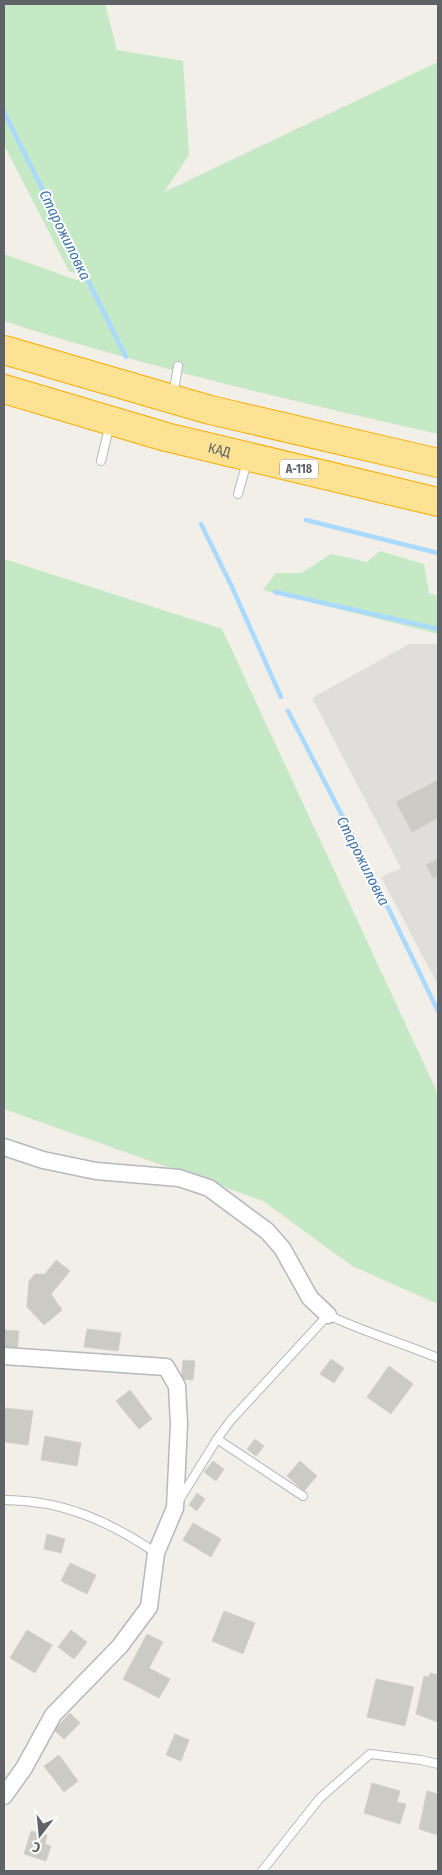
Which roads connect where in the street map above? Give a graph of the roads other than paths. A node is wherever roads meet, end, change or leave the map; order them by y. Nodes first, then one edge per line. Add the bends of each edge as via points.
1 (4, 350) edge
2 (178, 366) dead end
3 (4, 389) edge
4 (172, 400) junction
5 (111, 420) junction
6 (248, 457) junction
7 (101, 461) dead end
8 (438, 463) edge
9 (238, 494) dead end
10 (438, 502) edge
11 (4, 1147) edge
12 (328, 1315) junction
13 (4, 1356) edge
14 (438, 1358) edge
15 (217, 1439) junction
16 (302, 1496) dead end
17 (4, 1500) edge
18 (175, 1508) junction
19 (156, 1552) junction
20 (438, 1764) edge
21 (4, 1796) edge
22 (262, 1871) edge

1 - 4 highway
2 - 4 lane
3 - 5 highway, КАД / А-118
4 - 8 highway
5 - 6 highway, КАД / А-118
5 - 7 lane
6 - 9 lane
6 - 10 highway, КАД / А-118
11 - 12 street via 43,1160 96,1171 179,1178 209,1188 267,1231 282,1248 310,1298
12 - 14 lane
12 - 15 lane
13 - 18 street via 166,1367 177,1386 179,1424
15 - 16 lane
15 - 18 lane
17 - 19 lane via 62,1506 125,1532
18 - 19 street
19 - 21 street via 149,1607 120,1646 53,1715 24,1768
20 - 22 lane via 370,1754 320,1798

